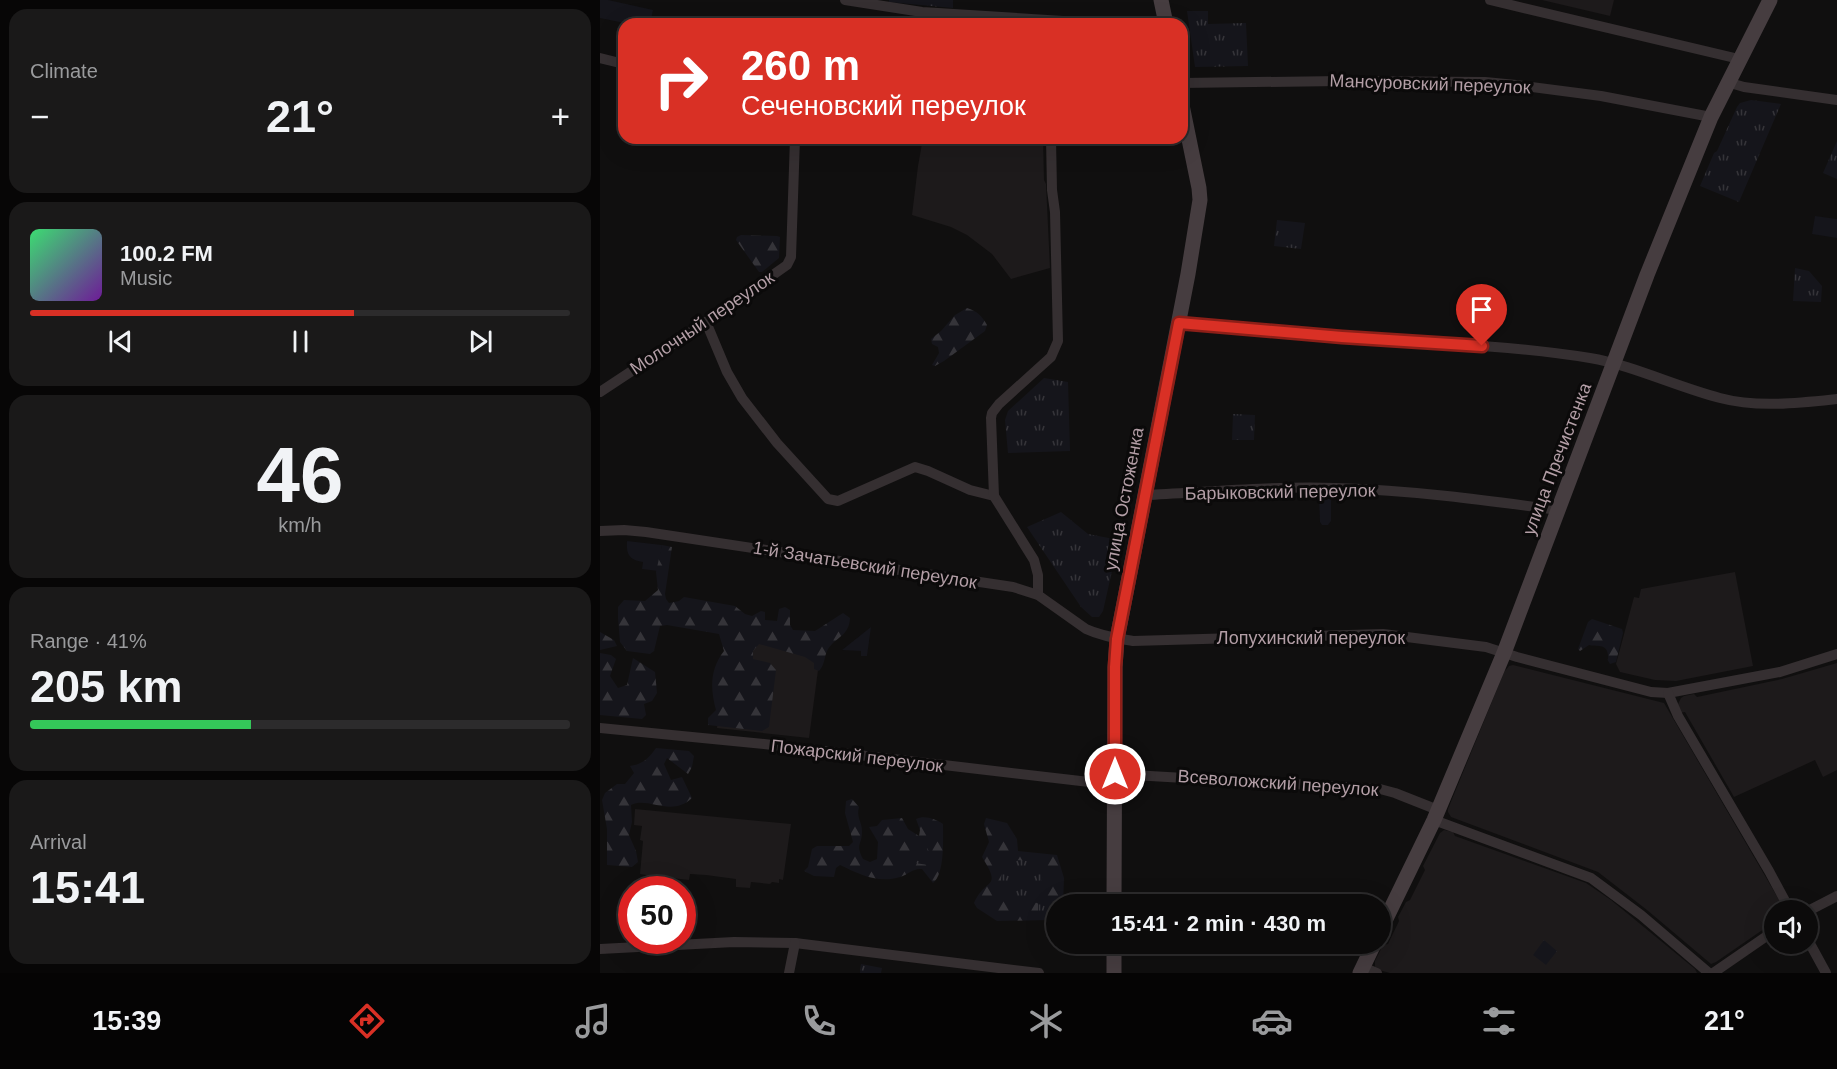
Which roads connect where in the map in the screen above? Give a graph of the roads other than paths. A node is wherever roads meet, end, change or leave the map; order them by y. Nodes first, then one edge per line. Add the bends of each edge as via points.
1 (845, 0) edge
2 (1161, 0) edge
3 (1490, 0) edge
4 (1770, 0) edge
5 (1016, 18) edge
6 (1165, 18) edge
7 (600, 58) edge
8 (1739, 59) junction
9 (618, 62) edge
10 (1727, 82) junction
11 (1188, 83) edge
12 (1837, 100) edge
13 (1711, 117) junction
14 (1188, 140) edge
15 (795, 144) edge
16 (1051, 144) edge
17 (706, 322) junction
18 (1179, 323) junction
19 (1614, 364) junction
20 (600, 392) edge
21 (1837, 399) edge
22 (1145, 495) junction
23 (994, 496) junction
24 (1558, 510) junction
25 (600, 531) edge
26 (1038, 595) junction
27 (1117, 639) junction
28 (1504, 653) junction
29 (1837, 654) edge
30 (1668, 693) junction
31 (600, 728) edge
32 (1115, 779) junction
33 (1436, 815) junction
34 (1114, 894) edge
35 (1837, 896) edge
36 (1785, 900) edge
37 (1818, 906) edge
38 (1391, 908) edge
39 (1764, 938) edge
40 (795, 943) junction
41 (600, 949) edge
42 (1114, 954) edge
43 (1371, 954) edge
44 (1816, 954) edge
45 (1366, 971) edge
46 (789, 973) edge
47 (1039, 973) edge
48 (1114, 973) edge
49 (1711, 973) edge
50 (1826, 973) edge

1 - 5 street via 922,12
2 - 6 main road
3 - 8 street
4 - 8 main road, улица Пречистенка
7 - 9 street
8 - 10 main road, улица Пречистенка
10 - 12 street
10 - 13 main road, улица Пречистенка
11 - 13 street, Мансуровский переулок via 1495,83 1601,96
13 - 19 main road, улица Пречистенка
14 - 18 main road, улица Остоженка via 1200,200
15 - 17 street, Молочный переулок via 790,261
16 - 23 street via 1058,341 1051,357 992,413
17 - 20 street, Молочный переулок
17 - 23 street via 742,398 828,499 838,501 915,468
18 - 19 street via 1500,347
18 - 22 main road, улица Остоженка
19 - 21 street via 1732,401 1798,403
19 - 24 main road, улица Пречистенка
22 - 24 street, Барыковский переулок via 1364,489 1467,497
22 - 27 main road, улица Остоженка
23 - 26 street via 1034,560
24 - 28 main road, улица Пречистенка
25 - 26 street, 1-й Зачатьевский переулок via 646,531 1013,587
26 - 27 street, 1-й Зачатьевский переулок via 1086,629
27 - 28 street, Лопухинский переулок via 1383,634 1474,645
27 - 32 main road, улица Остоженка
28 - 30 street, Лопухинский переулок via 1651,692
28 - 33 main road, улица Пречистенка
29 - 30 street, Лопухинский переулок via 1780,672
30 - 36 street
31 - 32 street, Пожарский переулок
32 - 33 street, Всеволожский переулок via 1380,789
32 - 34 main road, улица Остоженка
33 - 38 main road, улица Пречистенка
33 - 49 street, Всеволожский переулок via 1591,878
35 - 37 street
39 - 49 street
40 - 41 street
40 - 46 street
40 - 47 street
42 - 48 main road
43 - 45 main road
44 - 50 street

